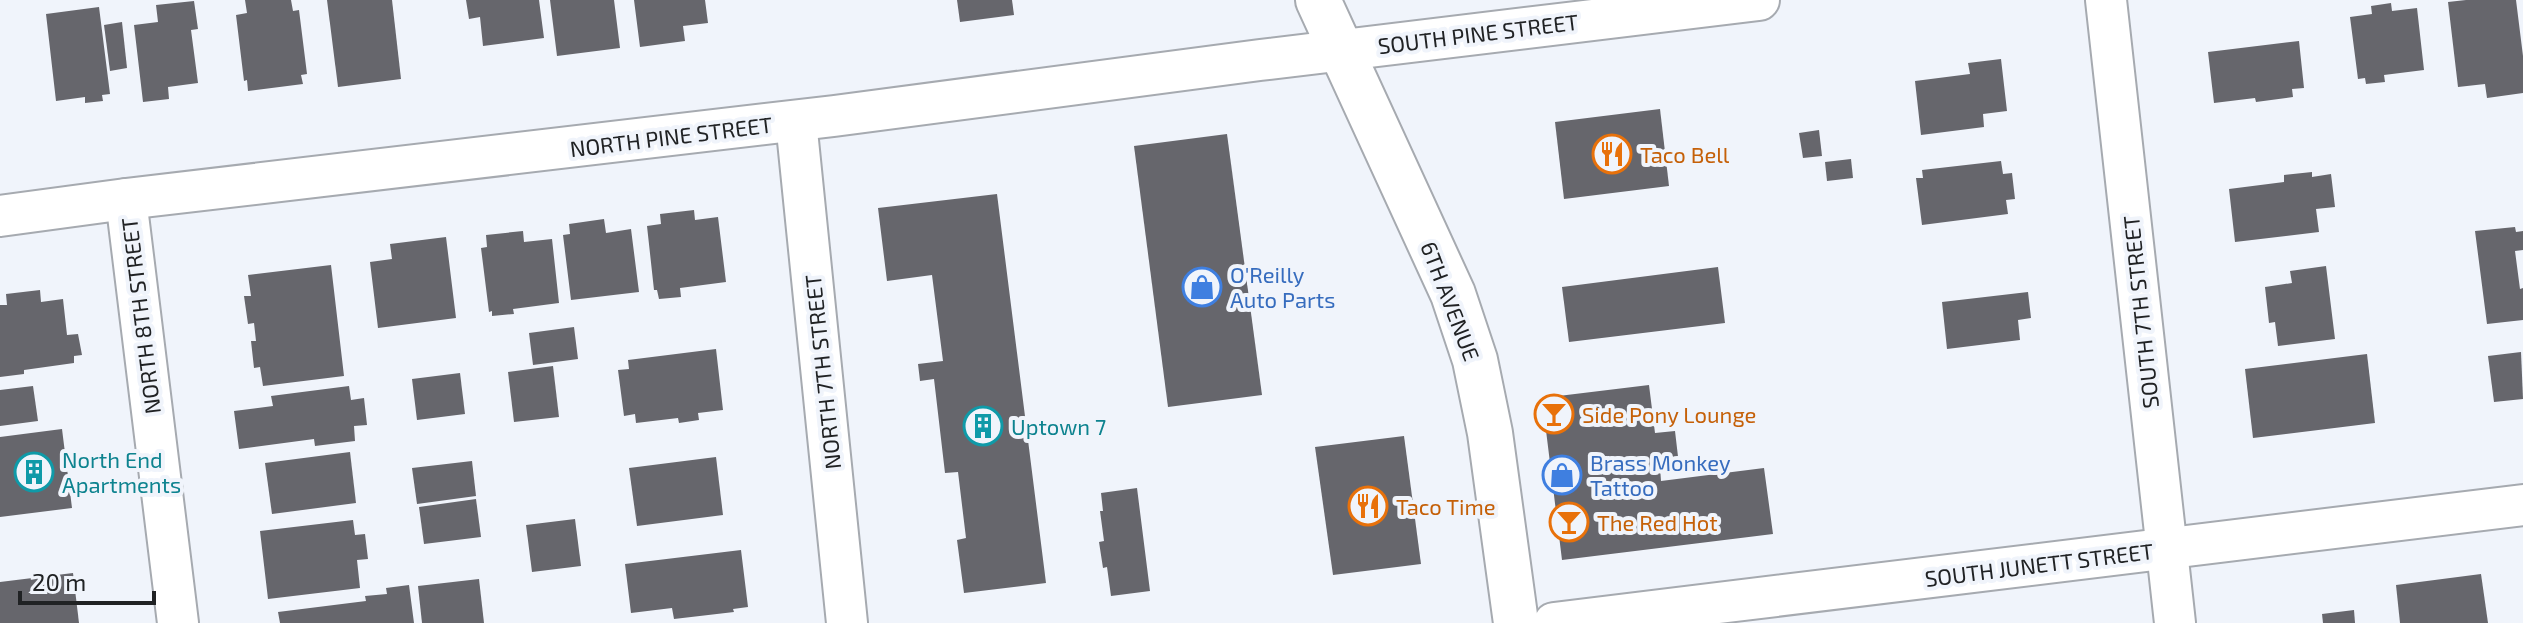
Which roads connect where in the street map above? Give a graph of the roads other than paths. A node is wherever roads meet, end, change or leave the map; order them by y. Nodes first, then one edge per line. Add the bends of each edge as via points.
1 (1318, 0) edge
2 (1759, 0) edge
3 (2106, 0) edge
4 (1341, 50) junction
5 (796, 121) junction
6 (126, 199) junction
7 (0, 216) edge
8 (2523, 505) edge
9 (2166, 549) junction
10 (178, 623) edge
11 (847, 623) edge
12 (1516, 623) edge
13 (1554, 623) edge
14 (2175, 623) edge

1 - 4 main road, 6TH AVENUE
2 - 4 street, SOUTH PINE STREET
3 - 9 street, SOUTH 7TH STREET
4 - 5 street, NORTH PINE STREET
4 - 12 main road, 6TH AVENUE via 1453,294 1475,360
5 - 6 street, NORTH PINE STREET
5 - 11 street, NORTH 7TH STREET
6 - 7 street, NORTH PINE STREET
6 - 10 street, NORTH 8TH STREET
8 - 9 street, SOUTH JUNETT STREET
9 - 13 street, SOUTH JUNETT STREET
9 - 14 street, SOUTH 7TH STREET

